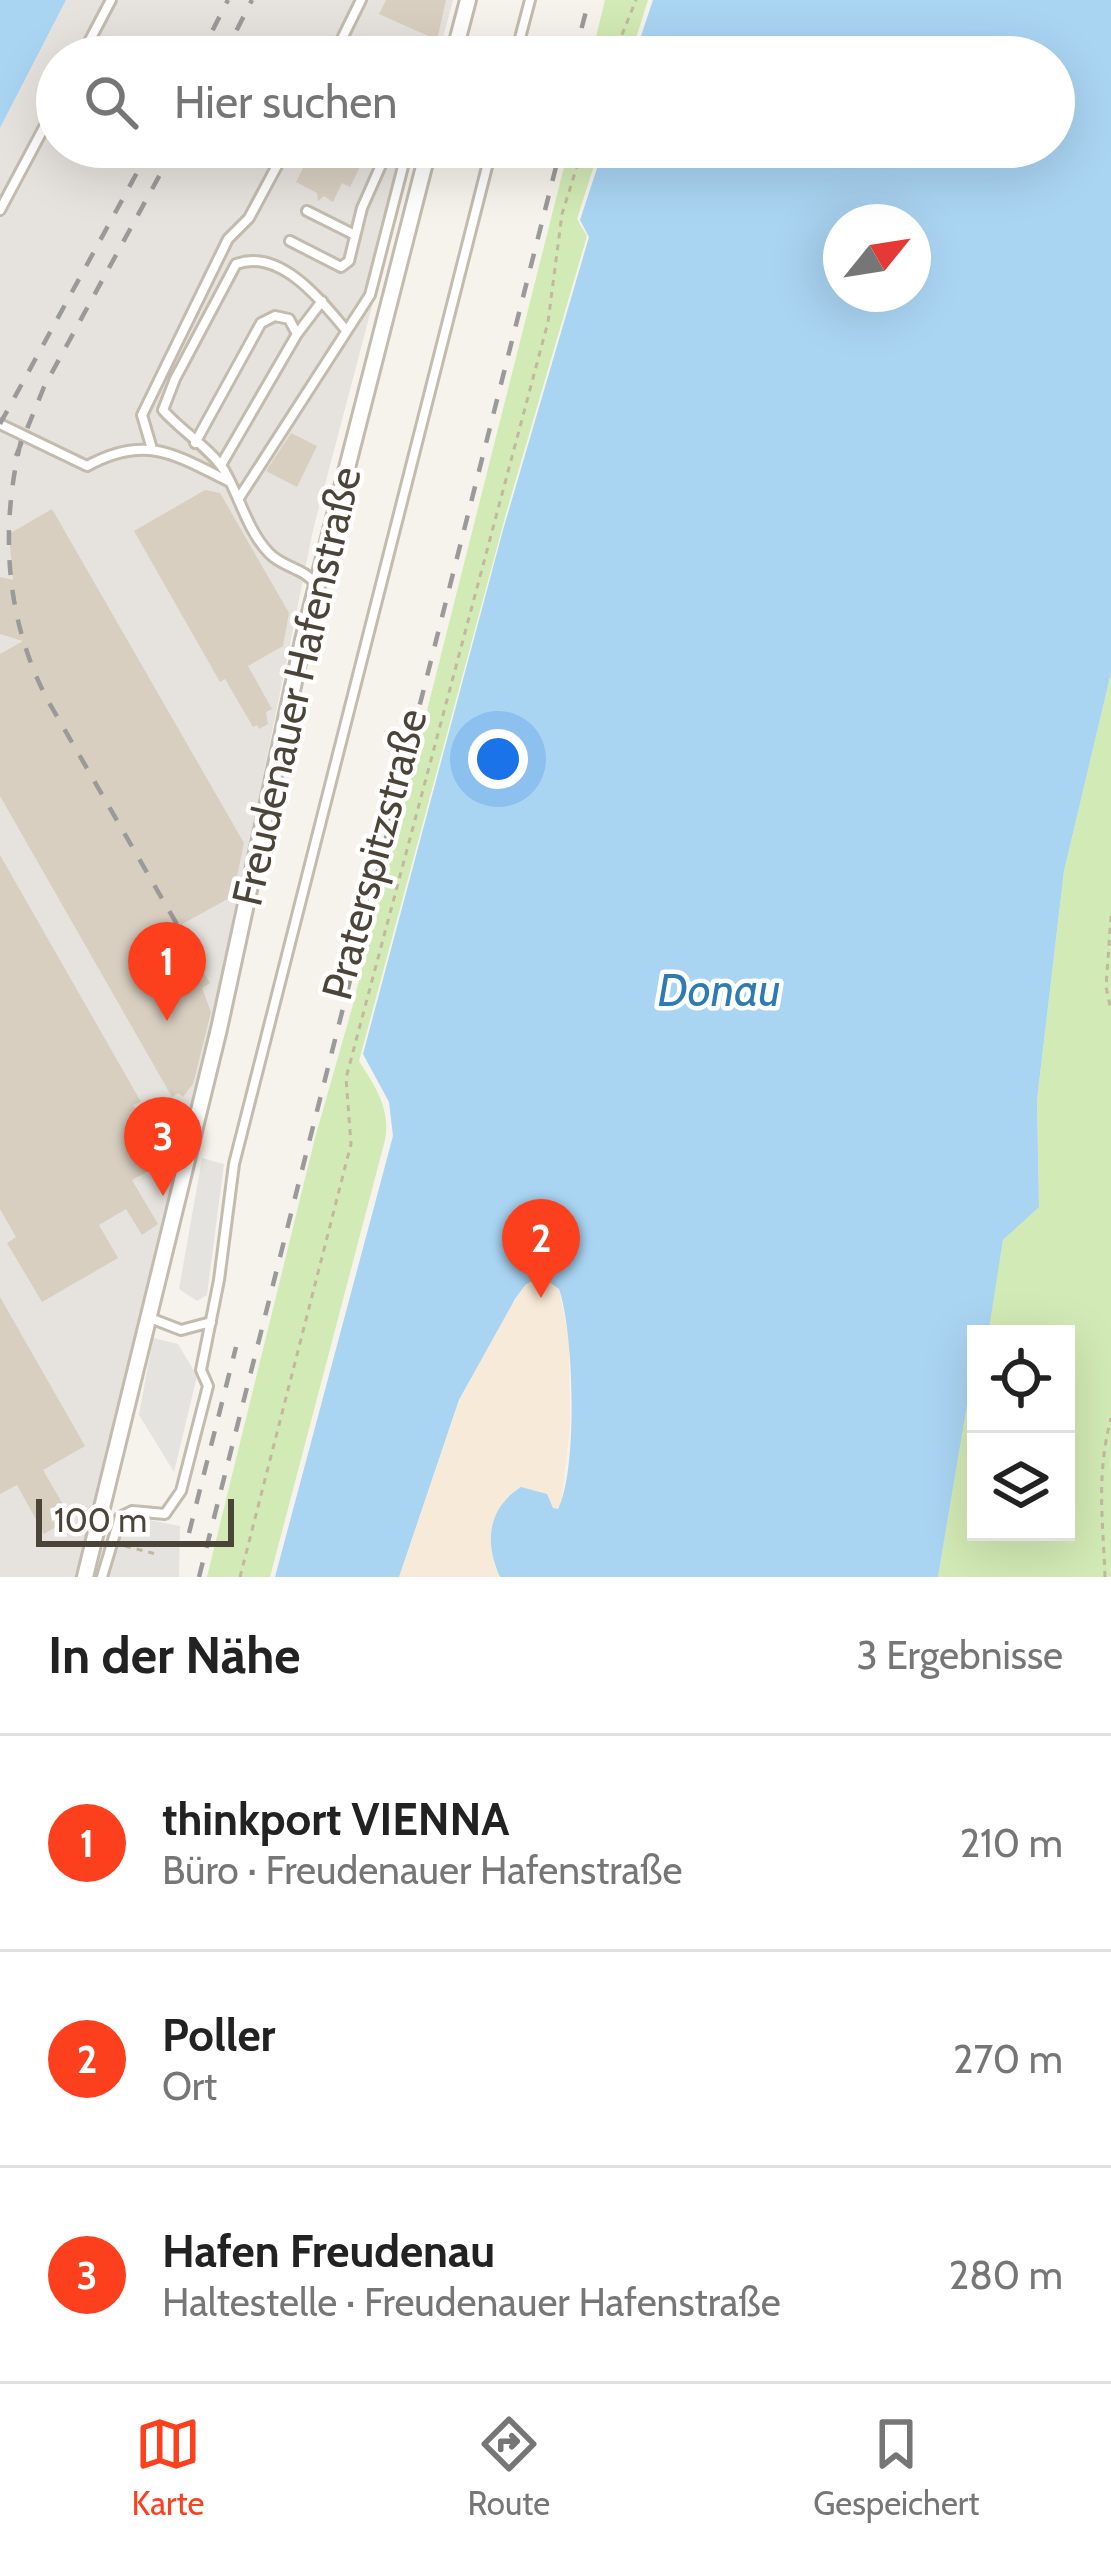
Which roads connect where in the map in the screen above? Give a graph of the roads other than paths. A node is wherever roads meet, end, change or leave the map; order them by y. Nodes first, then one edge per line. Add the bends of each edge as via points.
1 (111, 0) edge
2 (362, 0) edge
3 (468, 0) edge
4 (530, 0) edge
5 (92, 36) edge
6 (344, 36) edge
7 (459, 36) edge
8 (521, 36) edge
9 (36, 142) edge
10 (276, 168) edge
11 (380, 168) edge
12 (403, 168) edge
13 (422, 168) edge
14 (487, 168) edge
15 (0, 210) edge
16 (307, 212) dead end
17 (355, 236) junction
18 (290, 241) dead end
19 (322, 301) junction
20 (346, 329) junction
21 (297, 334) junction
22 (0, 424) edge
23 (195, 443) junction
24 (152, 449) junction
25 (221, 465) junction
26 (230, 482) junction
27 (238, 499) junction
28 (317, 588) junction
29 (149, 1317) junction
30 (211, 1322) junction
31 (85, 1577) edge
32 (102, 1577) edge

1 - 5 lane
2 - 6 lane
3 - 7 street
4 - 8 lane
9 - 15 lane
10 - 24 lane via 228,239 142,415
11 - 17 lane
12 - 20 lane via 370,295
13 - 28 street, Freudenauer Hafenstraße
14 - 30 lane via 234,1165
16 - 17 lane
17 - 18 lane via 341,267
19 - 20 lane
19 - 21 lane
19 - 23 lane via 272,265 236,264 163,410
20 - 27 lane
21 - 23 lane via 289,319 261,323
21 - 25 lane
22 - 24 lane via 87,466 128,448
23 - 25 lane
24 - 26 lane
25 - 26 lane
26 - 27 lane
27 - 28 lane via 272,557 308,574
28 - 29 street, Freudenauer Hafenstraße
29 - 30 lane via 181,1330
29 - 31 street, Freudenauer Hafenstraße
30 - 32 lane via 201,1370 208,1386 181,1491 166,1514 132,1510 121,1517

